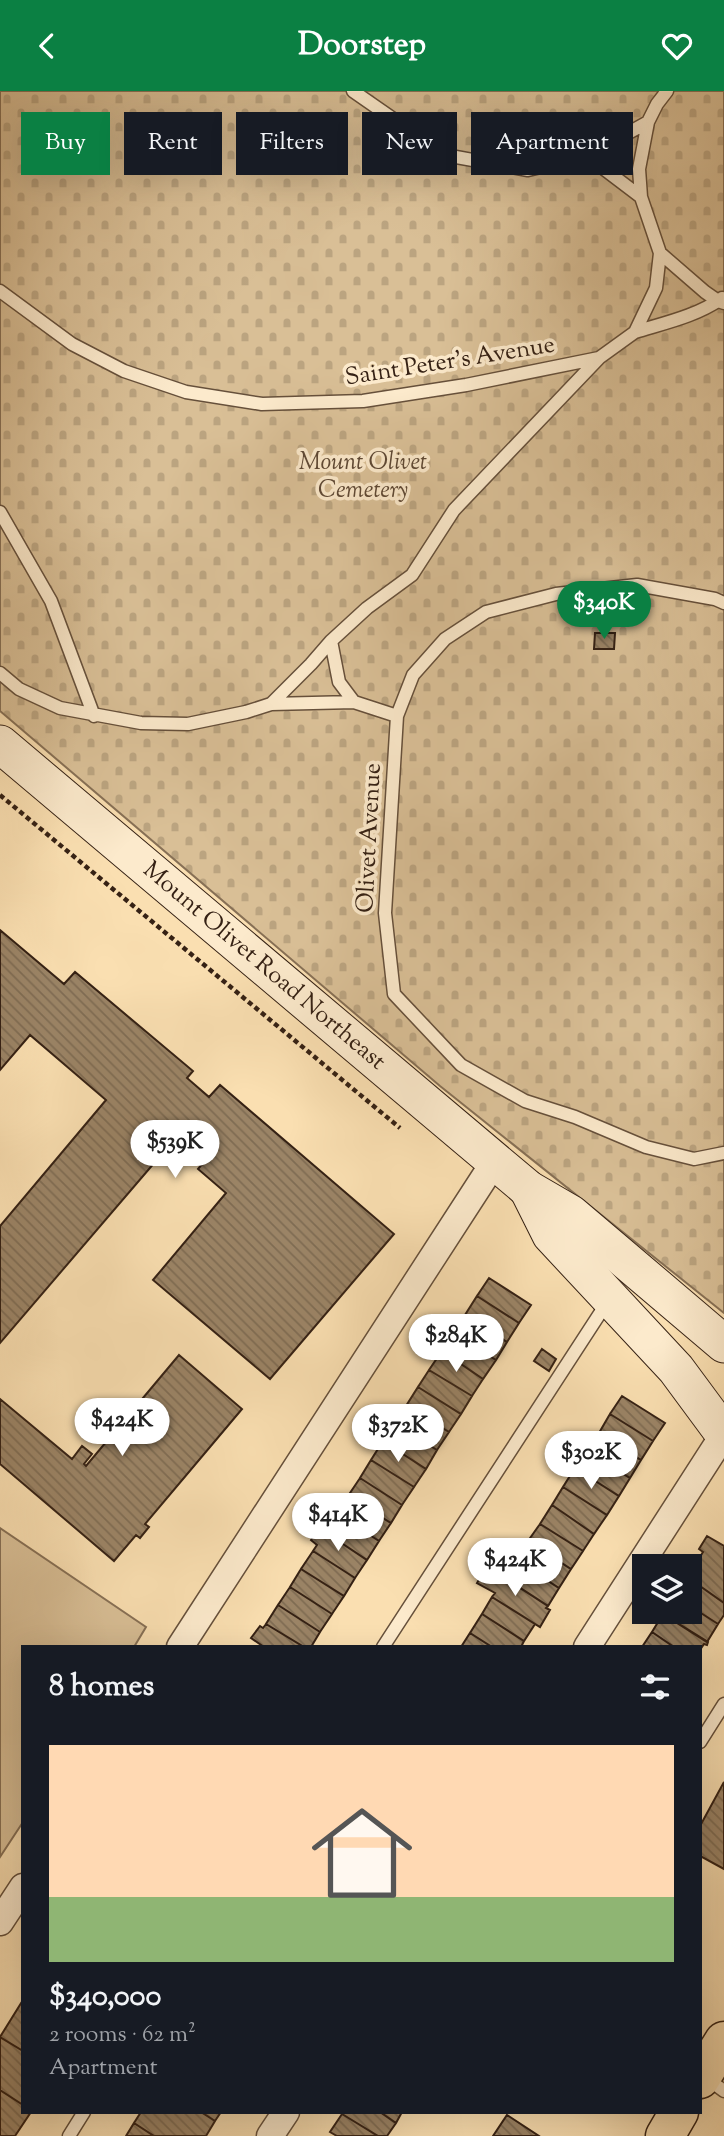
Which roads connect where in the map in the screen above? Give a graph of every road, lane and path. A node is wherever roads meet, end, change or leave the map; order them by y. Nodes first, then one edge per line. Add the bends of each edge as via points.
1 (353, 91) edge
2 (667, 91) edge
3 (648, 123) junction
4 (633, 131) edge
5 (471, 160) edge
6 (612, 175) edge
7 (641, 197) junction
8 (660, 253) junction
9 (0, 291) edge
10 (722, 300) edge
11 (635, 332) junction
12 (599, 358) junction
13 (0, 512) edge
14 (724, 603) edge
15 (331, 641) junction
16 (0, 673) edge
17 (354, 702) junction
18 (271, 705) junction
19 (94, 716) junction
20 (397, 716) junction
21 (0, 744) edge
22 (0, 795) edge
23 (401, 1129) dead end
24 (724, 1153) edge
25 (495, 1161) junction
26 (528, 1189) junction
27 (610, 1298) junction
28 (724, 1344) edge
29 (724, 1434) edge
30 (181, 1645) edge
31 (384, 1645) edge
32 (588, 1645) edge
33 (724, 1704) edge
34 (702, 1739) edge
35 (21, 1890) edge
36 (0, 1922) edge
37 (724, 2041) edge
38 (707, 2080) edge
39 (84, 2114) edge
40 (285, 2114) edge
41 (678, 2114) edge
42 (69, 2136) edge
43 (270, 2136) edge
44 (664, 2136) edge

1 - 5 lane via 445,155
2 - 3 lane
3 - 4 lane
3 - 7 lane via 639,169
6 - 7 lane
7 - 8 lane
8 - 10 lane
8 - 11 lane via 656,288
9 - 12 lane, Saint Peter's Avenue via 72,344 124,371 186,392 262,404 362,401
10 - 11 lane
11 - 12 lane
12 - 15 lane via 454,510 412,575
13 - 19 lane via 51,601
14 - 20 lane, Olivet Avenue via 637,585 556,594 486,613 445,639 412,675
15 - 17 lane via 339,681
15 - 18 lane
16 - 19 lane via 19,689 60,708
17 - 18 lane
17 - 20 lane
18 - 19 lane via 188,724
20 - 24 lane, Olivet Avenue via 385,913 394,994 461,1065 524,1101 646,1147 694,1159
21 - 25 main road, Mount Olivet Road Northeast
22 - 23 path
25 - 26 main road, Mount Olivet Road Northeast
25 - 30 street
26 - 27 main road, Mount Olivet Road Northeast via 551,1235
26 - 28 main road, Mount Olivet Road Northeast via 571,1214
27 - 29 main road, Mount Olivet Road Northeast via 676,1369
27 - 31 lane
29 - 32 street
33 - 34 lane
35 - 36 street
37 - 38 main road
39 - 42 lane
40 - 43 street
41 - 44 main road

